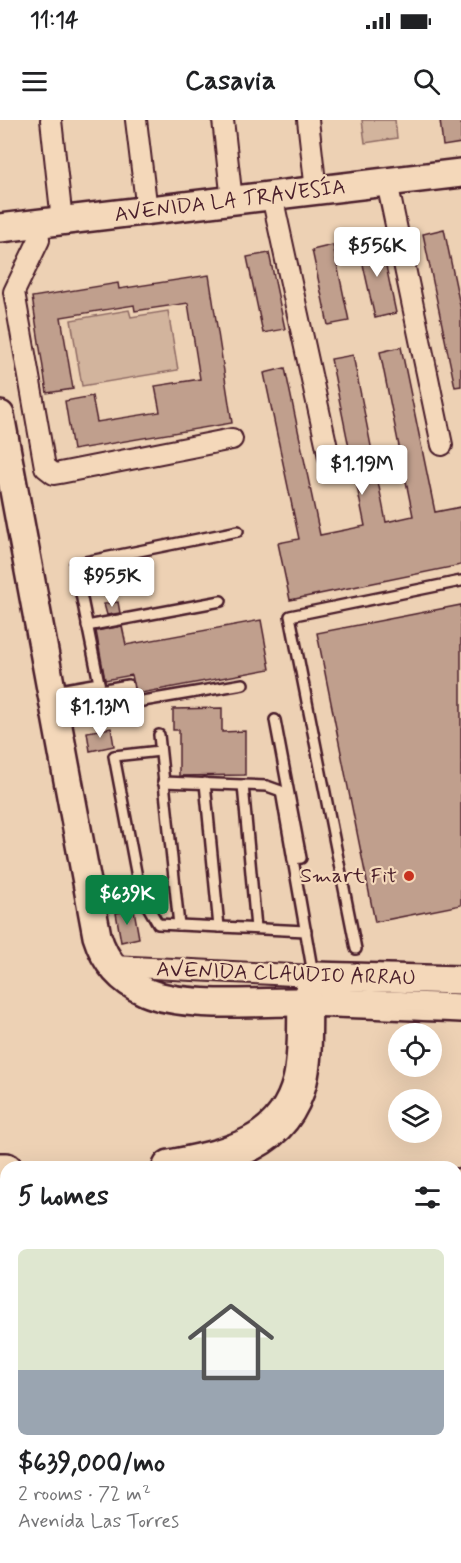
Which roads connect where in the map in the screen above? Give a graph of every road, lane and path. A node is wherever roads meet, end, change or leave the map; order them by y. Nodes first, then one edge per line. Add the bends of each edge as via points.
1 (51, 120) edge
2 (136, 120) edge
3 (223, 120) edge
4 (308, 120) edge
5 (461, 173) edge
6 (387, 182) junction
7 (316, 191) junction
8 (272, 196) junction
9 (232, 201) junction
10 (147, 211) junction
11 (50, 222) junction
12 (0, 228) edge
13 (0, 416) edge
14 (232, 439) dead end
15 (442, 445) dead end
16 (328, 457) dead end
17 (238, 531) dead end
18 (461, 581) edge
19 (222, 601) dead end
20 (87, 626) junction
21 (99, 682) junction
22 (243, 684) dead end
23 (52, 691) junction
24 (275, 720) dead end
25 (159, 735) dead end
26 (160, 751) junction
27 (164, 782) junction
28 (205, 783) junction
29 (243, 785) junction
30 (293, 859) junction
31 (179, 925) junction
32 (219, 927) junction
33 (256, 928) junction
34 (306, 930) junction
35 (356, 949) dead end
36 (461, 980) edge
37 (309, 989) junction
38 (461, 1008) edge
39 (198, 1161) edge

1 - 11 street
2 - 10 street
3 - 9 street
4 - 7 street
5 - 6 street, AVENIDA LA TRAVESÍA
6 - 7 street, AVENIDA LA TRAVESÍA
6 - 15 street
7 - 8 street, AVENIDA LA TRAVESÍA
8 - 9 street, AVENIDA LA TRAVESÍA
8 - 16 street
9 - 10 street, AVENIDA LA TRAVESÍA
10 - 11 street, AVENIDA LA TRAVESÍA
11 - 12 street, AVENIDA LA TRAVESÍA
11 - 14 street via 14,292 45,467 54,474
13 - 23 street
17 - 20 lane via 75,564
18 - 35 lane via 290,616
19 - 20 lane
20 - 21 lane
21 - 22 lane via 100,690 128,684 131,704
21 - 23 lane
23 - 37 street, AVENIDA CLAUDIO ARRAU via 97,936 119,974 158,996 184,1001
24 - 30 lane via 301,858
25 - 26 lane
26 - 27 lane
26 - 31 lane via 114,756 140,893 158,924
27 - 28 lane
27 - 31 lane
28 - 29 lane
28 - 32 lane
29 - 30 lane via 280,791
29 - 33 lane
30 - 34 lane
31 - 32 lane
32 - 33 lane
33 - 34 lane
34 - 37 lane
36 - 37 street, AVENIDA CLAUDIO ARRAU
37 - 38 street, AVENIDA CLAUDIO ARRAU
37 - 39 highway via 300,1082 290,1108 260,1140

